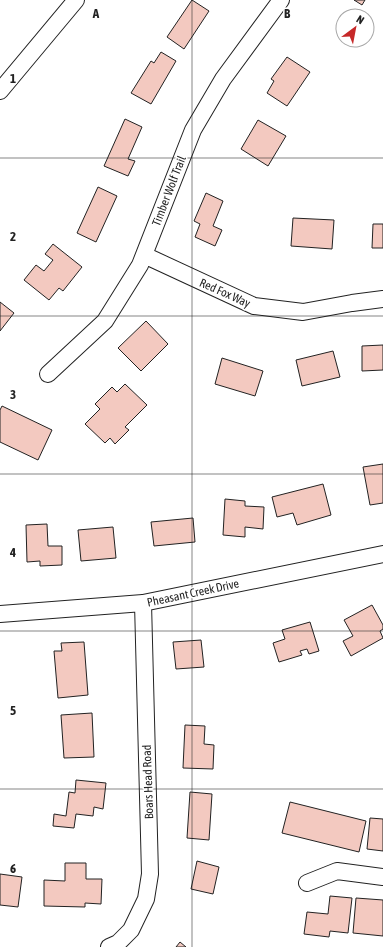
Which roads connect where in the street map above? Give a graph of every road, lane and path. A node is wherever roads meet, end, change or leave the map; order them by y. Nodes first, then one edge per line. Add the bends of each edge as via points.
1 (76, 0) edge
2 (282, 0) edge
3 (0, 91) edge
4 (144, 255) junction
5 (383, 299) edge
6 (48, 374) dead end
7 (383, 554) edge
8 (143, 603) junction
9 (0, 614) edge
10 (383, 876) edge
11 (307, 883) dead end
12 (109, 947) edge

1 - 3 street
2 - 4 street, Timber Wolf Trail via 223,79 192,130
4 - 5 street, Red Fox Way via 254,306 303,312
4 - 6 street, Timber Wolf Trail via 105,321
7 - 8 street, Pheasant Creek Drive
8 - 9 street, Pheasant Creek Drive
8 - 12 street, Boars Head Road via 150,874 146,899 131,930 118,943
10 - 11 street via 338,871

